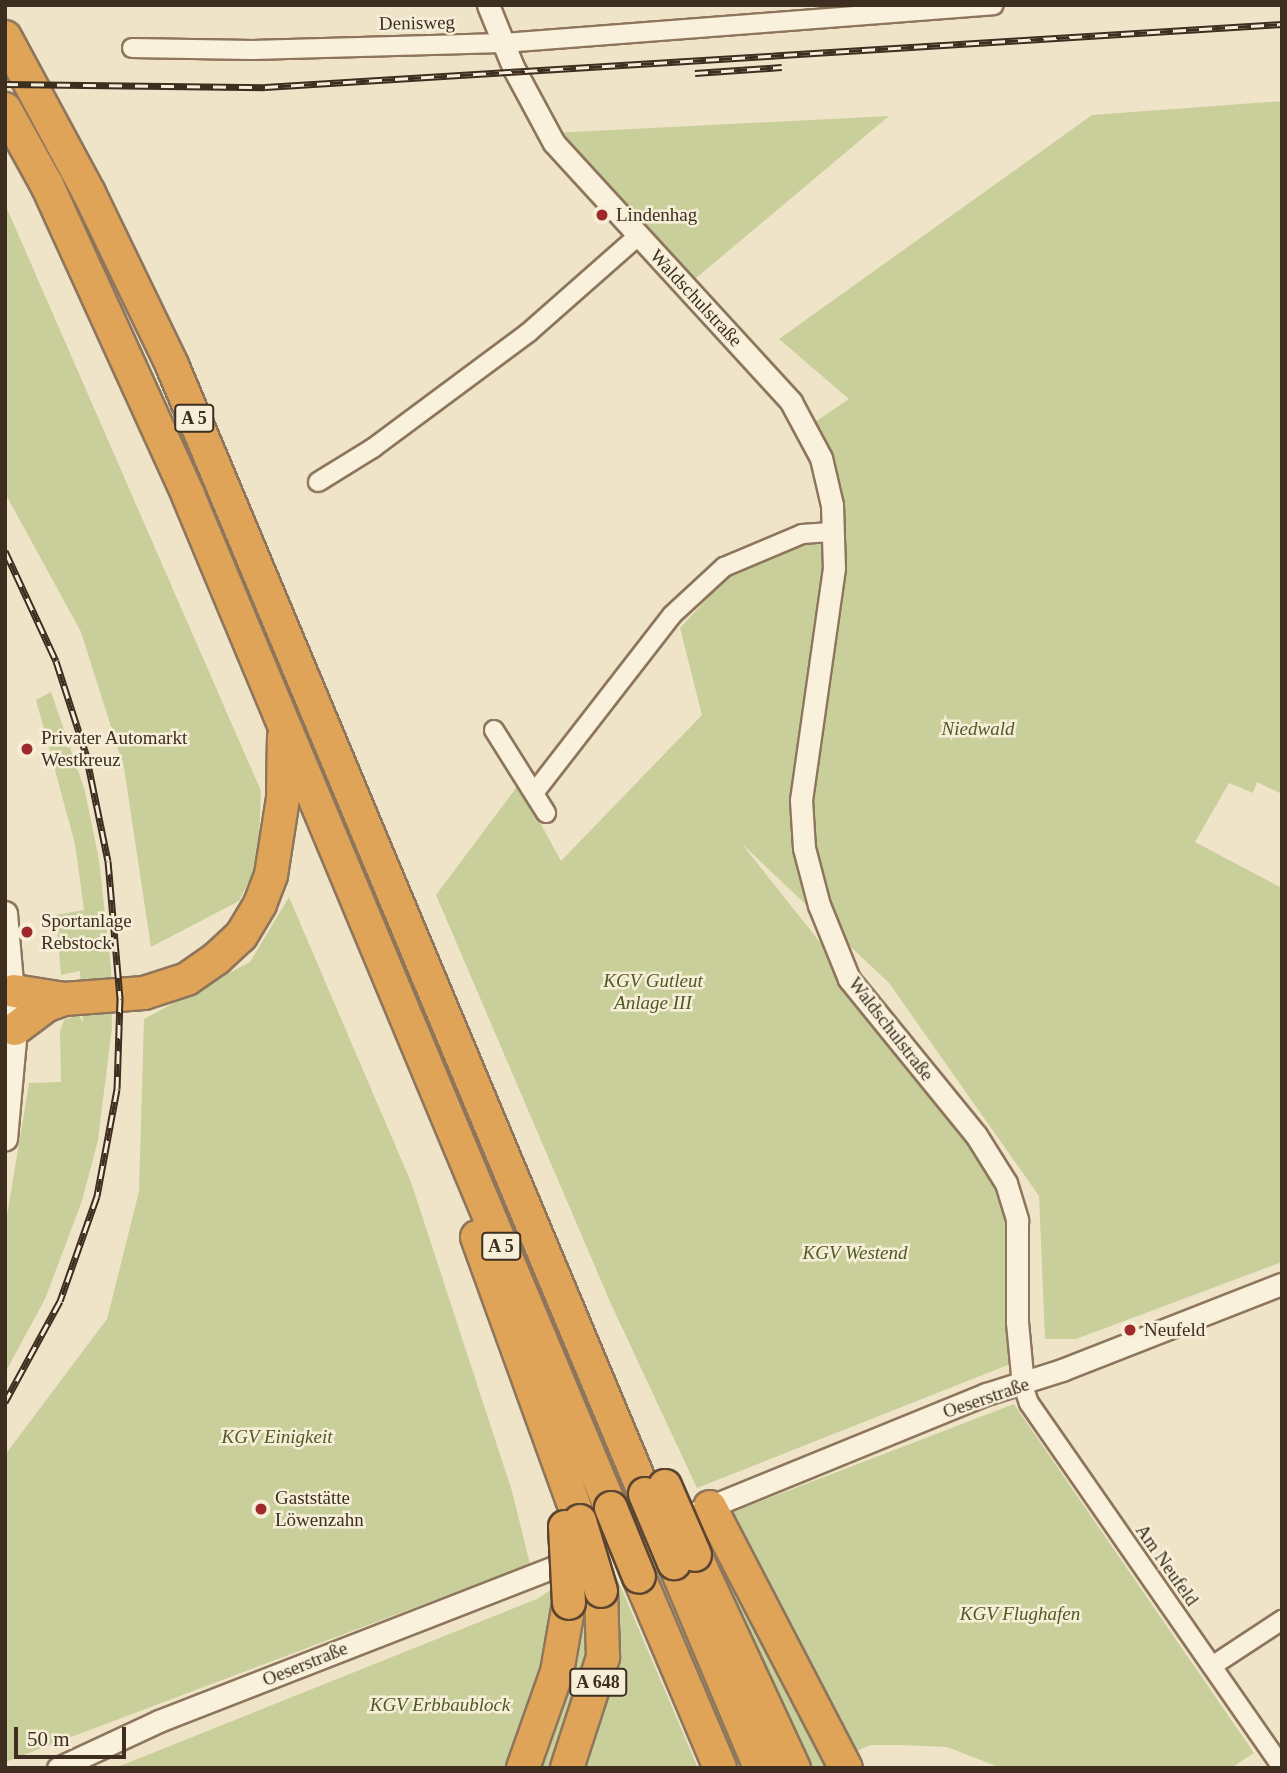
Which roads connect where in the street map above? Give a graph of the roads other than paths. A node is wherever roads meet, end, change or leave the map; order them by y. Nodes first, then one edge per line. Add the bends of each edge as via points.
1 (488, 5) edge
2 (994, 5) edge
3 (5, 37) edge
4 (503, 43) junction
5 (132, 48) dead end
6 (5, 109) edge
7 (638, 236) junction
8 (318, 482) dead end
9 (834, 532) junction
10 (285, 725) junction
11 (495, 730) dead end
12 (534, 793) junction
13 (546, 813) dead end
14 (5, 914) edge
15 (391, 984) junction
16 (14, 991) junction
17 (64, 999) junction
18 (15, 1029) junction
19 (5, 1139) edge
20 (1282, 1284) edge
21 (1023, 1385) junction
22 (542, 1418) joint
23 (701, 1511) joint
24 (573, 1524) junction
25 (685, 1559) junction
26 (556, 1566) tunnel mouth
27 (1282, 1620) edge
28 (1212, 1666) junction
29 (1282, 1767) edge
30 (58, 1768) edge
31 (523, 1768) edge
32 (567, 1768) edge
33 (720, 1768) edge
34 (760, 1768) edge
35 (793, 1768) edge
36 (846, 1768) edge

1 - 4 street, Waldschulstraße
2 - 4 street, Denisweg
3 - 25 highway, A 5, bridge via 89,193 172,365 464,1059 511,1123
4 - 5 street, Denisweg via 252,50
4 - 7 street, Waldschulstraße via 554,142
6 - 10 highway, A 5 via 47,185 118,336
7 - 8 street via 530,332 395,433
7 - 9 street, Waldschulstraße via 790,402 821,458
9 - 12 street via 802,534 724,567 672,615
9 - 21 street, Waldschulstraße via 834,568 801,800 804,848 819,905 849,979 967,1124 1006,1183 1017,1220 1017,1322
10 - 15 highway, A 5
10 - 17 highway via 277,849 260,904 240,936 204,968 166,987 116,997
11 - 12 street
12 - 13 street
14 - 16 main road
15 - 22 highway, A 5
15 - 33 highway, A 5, bridge
16 - 17 highway
16 - 18 main road
17 - 18 highway via 47,1005
18 - 19 main road
20 - 21 street, Oeserstraße
21 - 23 street, Oeserstraße via 986,1394
21 - 28 street, Am Neufeld via 1029,1403
22 - 24 highway, A 648
23 - 36 highway
24 - 31 highway, A 648, bridge via 569,1603 557,1672
24 - 32 highway, A 648, bridge via 601,1591 603,1657
25 - 34 highway, A 5
25 - 35 highway, A 5
26 - 30 street, Oeserstraße via 159,1721
27 - 28 street
28 - 29 street, Am Neufeld

